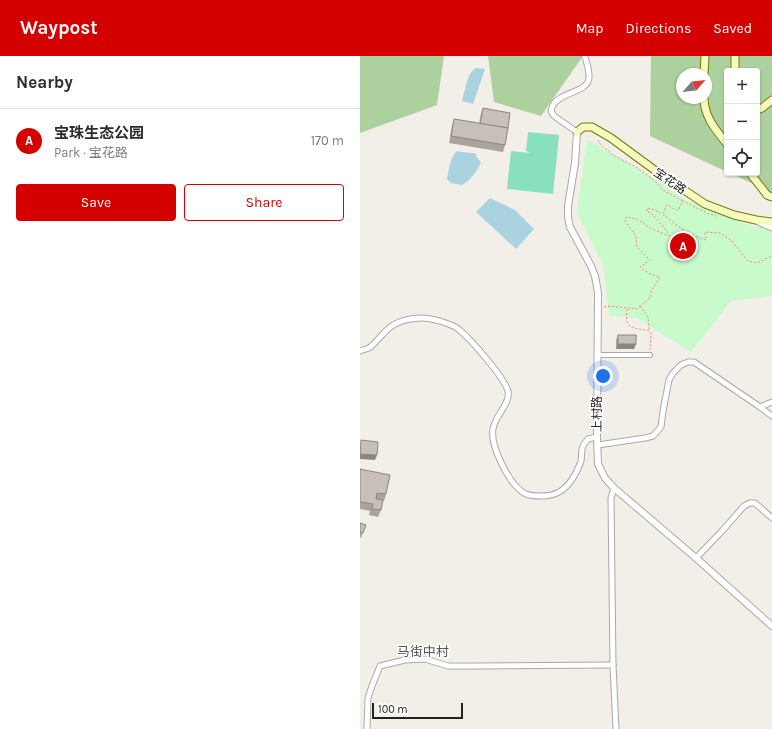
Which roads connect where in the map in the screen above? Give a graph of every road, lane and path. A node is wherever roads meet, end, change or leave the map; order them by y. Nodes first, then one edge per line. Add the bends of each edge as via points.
1 (705, 56) edge
2 (735, 56) edge
3 (585, 57) edge
4 (704, 68) edge
5 (734, 68) edge
6 (772, 100) edge
7 (705, 104) edge
8 (760, 109) edge
9 (577, 132) junction
10 (604, 134) junction
11 (724, 140) edge
12 (752, 176) edge
13 (772, 197) edge
14 (683, 201) junction
15 (662, 213) junction
16 (717, 216) dead end
17 (756, 220) junction
18 (772, 222) edge
19 (772, 228) edge
20 (772, 256) edge
21 (640, 306) junction
22 (598, 307) junction
23 (627, 308) junction
24 (649, 331) junction
25 (360, 351) edge
26 (598, 355) junction
27 (650, 355) joint
28 (772, 402) edge
29 (760, 407) junction
30 (772, 416) edge
31 (597, 437) junction
32 (598, 445) junction
33 (614, 488) junction
34 (772, 518) edge
35 (696, 558) junction
36 (772, 626) edge
37 (613, 665) junction
38 (367, 729) edge
39 (616, 729) edge

1 - 4 main road
2 - 5 main road
3 - 9 street via 588,82 584,87 558,99 551,111 554,116
6 - 8 main road
7 - 11 main road via 711,124
9 - 10 main road, 宝花路 via 583,127 592,127
9 - 22 street, 上村路 via 568,217 570,227 595,276
10 - 14 path via 598,142 613,155 636,167 663,190
10 - 17 main road, 宝花路 via 705,204
12 - 13 main road via 767,195
14 - 15 path via 679,210 668,205
14 - 16 path
15 - 20 path via 697,237 706,240 705,232 720,233 732,241 748,261 757,263
15 - 21 path via 647,208 647,212 650,212 669,236 637,219 626,217 625,221 636,236 637,247 650,260 640,267 660,277 651,291 650,298
17 - 18 main road, 宝花路
17 - 19 street
21 - 23 path via 637,309
21 - 24 path via 648,317
22 - 23 path
22 - 26 street, 上村路
23 - 24 path via 626,323
24 - 27 path
25 - 31 street via 370,348 397,323 414,318 423,318 457,328 491,365 508,391 509,398 492,430 501,464 516,486 525,494 546,496 558,493 568,485 576,473 582,447 588,438
26 - 27 street
26 - 31 street, 上村路
28 - 29 street
29 - 30 street
29 - 32 street via 694,362 688,362 681,365 669,380 661,427 653,436
31 - 32 street, 上村路
32 - 33 street, 上村路 via 598,464
33 - 35 street, 上村路
33 - 37 street via 611,498
34 - 35 street via 755,503 744,506
35 - 36 street, 上村路
37 - 38 street via 448,666 425,659 405,660 380,666 368,698
37 - 39 street

